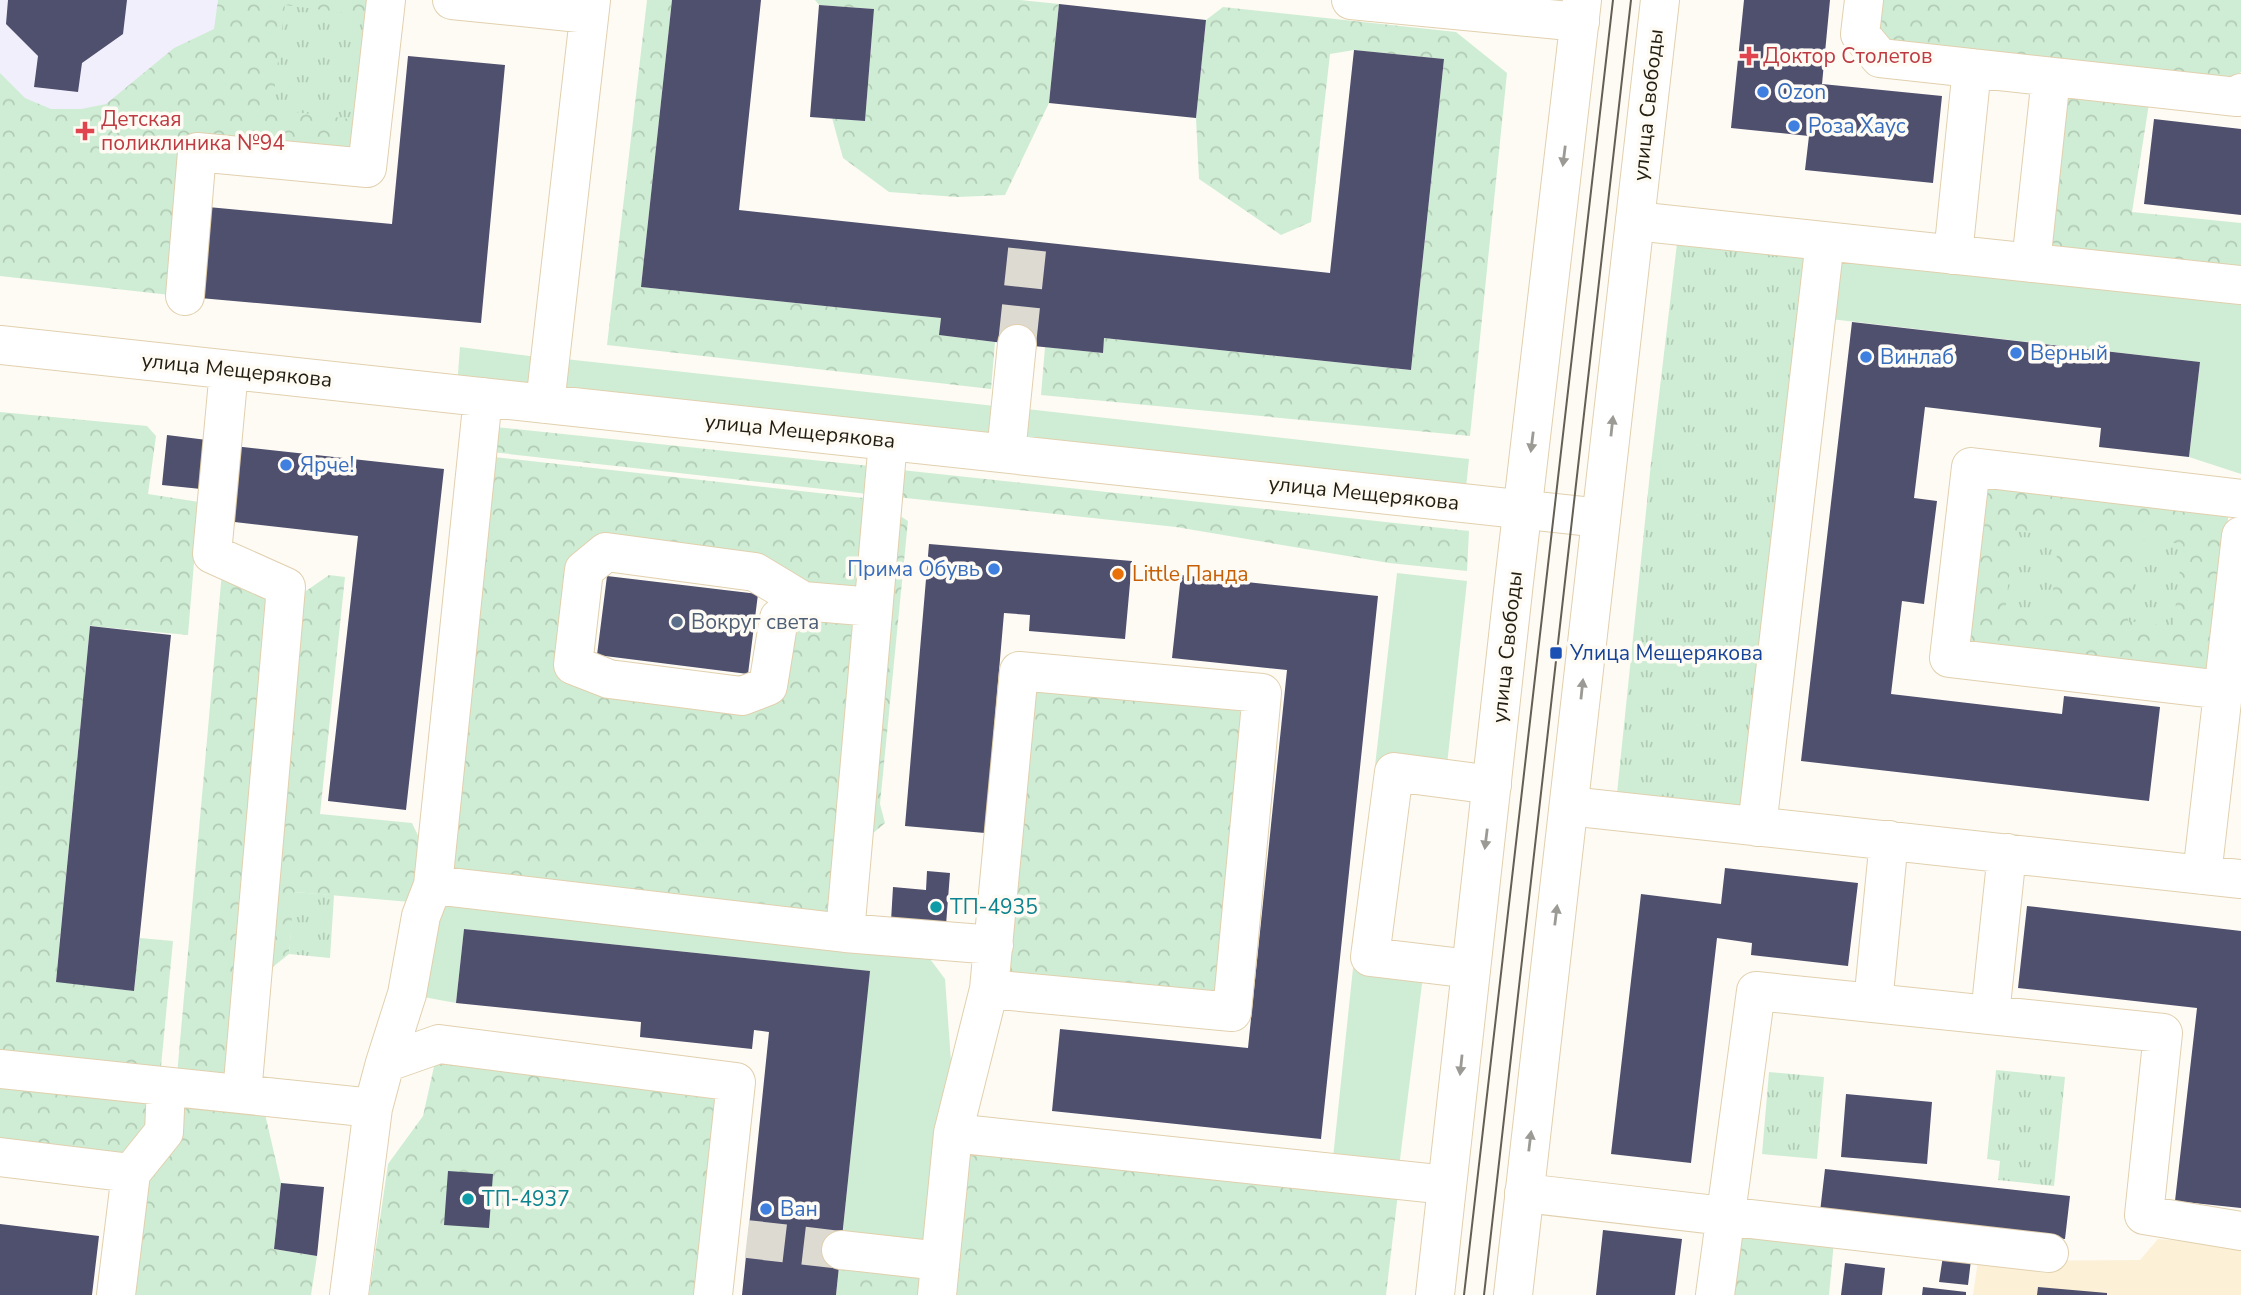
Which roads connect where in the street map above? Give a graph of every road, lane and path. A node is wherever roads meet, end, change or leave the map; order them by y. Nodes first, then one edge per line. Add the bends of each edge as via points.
1 (386, 0) edge
2 (452, 0) edge
3 (1660, 0) edge
4 (1864, 0) edge
5 (1373, 1) edge
6 (590, 7) edge
7 (1581, 11) edge
8 (1972, 68) junction
9 (2051, 77) junction
10 (2241, 93) edge
11 (1634, 221) junction
12 (1825, 241) junction
13 (1952, 255) junction
14 (2031, 263) junction
15 (2241, 285) edge
16 (185, 296) dead end
17 (1017, 344) tunnel mouth
18 (0, 345) edge
19 (229, 370) junction
20 (483, 397) junction
21 (545, 404) junction
22 (888, 441) junction
23 (1006, 453) junction
24 (2241, 499) edge
25 (1523, 510) junction
26 (1601, 518) junction
27 (2241, 536) edge
28 (803, 601) junction
29 (873, 607) junction
30 (2223, 690) junction
31 (1492, 785) junction
32 (1569, 806) junction
33 (1757, 827) junction
34 (1889, 841) junction
35 (2007, 853) junction
36 (2202, 874) junction
37 (2241, 879) edge
38 (433, 885) junction
39 (845, 933) junction
40 (994, 945) junction
41 (1471, 969) junction
42 (989, 989) junction
43 (1873, 1003) junction
44 (1990, 1015) junction
45 (385, 1063) junction
46 (0, 1069) edge
47 (166, 1087) junction
48 (242, 1094) junction
49 (373, 1108) junction
50 (953, 1133) junction
51 (0, 1157) edge
52 (131, 1173) junction
53 (1447, 1185) junction
54 (1524, 1193) junction
55 (1724, 1216) junction
56 (2241, 1231) edge
57 (841, 1250) tunnel mouth
58 (2049, 1253) dead end
59 (939, 1278) edge
60 (116, 1295) edge
61 (349, 1295) edge
62 (713, 1295) edge
63 (1435, 1295) edge
64 (1513, 1295) edge
65 (1715, 1295) edge

1 - 16 street via 367,168 197,152
2 - 6 street
3 - 11 street, улица Свободы
4 - 8 street via 1860,34 1880,58
5 - 7 street
6 - 21 street
7 -> 25 street, улица Свободы
8 - 9 street
8 - 13 street
9 - 10 street via 2237,97
9 - 14 street
11 - 12 street
26 -> 11 street, улица Свободы
12 - 13 street
12 - 33 street
13 - 14 street
14 - 15 street
17 - 23 street
18 - 19 street, улица Мещерякова
19 - 20 street, улица Мещерякова
19 - 48 street via 212,555 286,587
20 - 21 street, улица Мещерякова
20 - 38 street
21 - 22 street, улица Мещерякова
22 - 23 street, улица Мещерякова
22 - 29 street
23 - 25 street, улица Мещерякова
24 - 30 street via 1971,467 1949,658
25 - 26 street, улица Мещерякова
25 - 31 street, улица Свободы
32 -> 26 street, улица Свободы
27 - 30 street
28 - 28 street via 755,572 606,552 584,570 573,665 608,679 742,696 768,686 779,618
28 - 29 street
29 - 39 street
30 - 36 street
31 -> 41 street, улица Свободы
31 - 41 street via 1394,772 1370,957
32 - 33 street
54 -> 32 street, улица Свободы
33 - 34 street
34 - 35 street
34 - 43 street
35 - 36 street
35 - 44 street
36 - 37 street
38 - 39 street
38 - 45 street via 421,916 407,995
39 - 40 street
40 - 42 street
40 - 42 street via 1019,671 1262,693 1232,1012
41 -> 53 street, улица Свободы
42 - 50 street
43 - 44 street
43 - 55 street via 1756,991
44 - 56 street via 2163,1033 2144,1215
45 - 49 street
45 - 62 street via 439,1044 736,1082 733,1238
46 - 47 street
47 - 48 street
47 - 52 street via 164,1132
48 - 49 street
49 - 61 street
50 - 53 street
50 - 59 street
51 - 52 street
52 - 60 street
53 - 63 street, улица Свободы
54 - 55 street
54 - 64 street, улица Свободы
55 - 58 street
55 - 65 street
57 - 59 street

